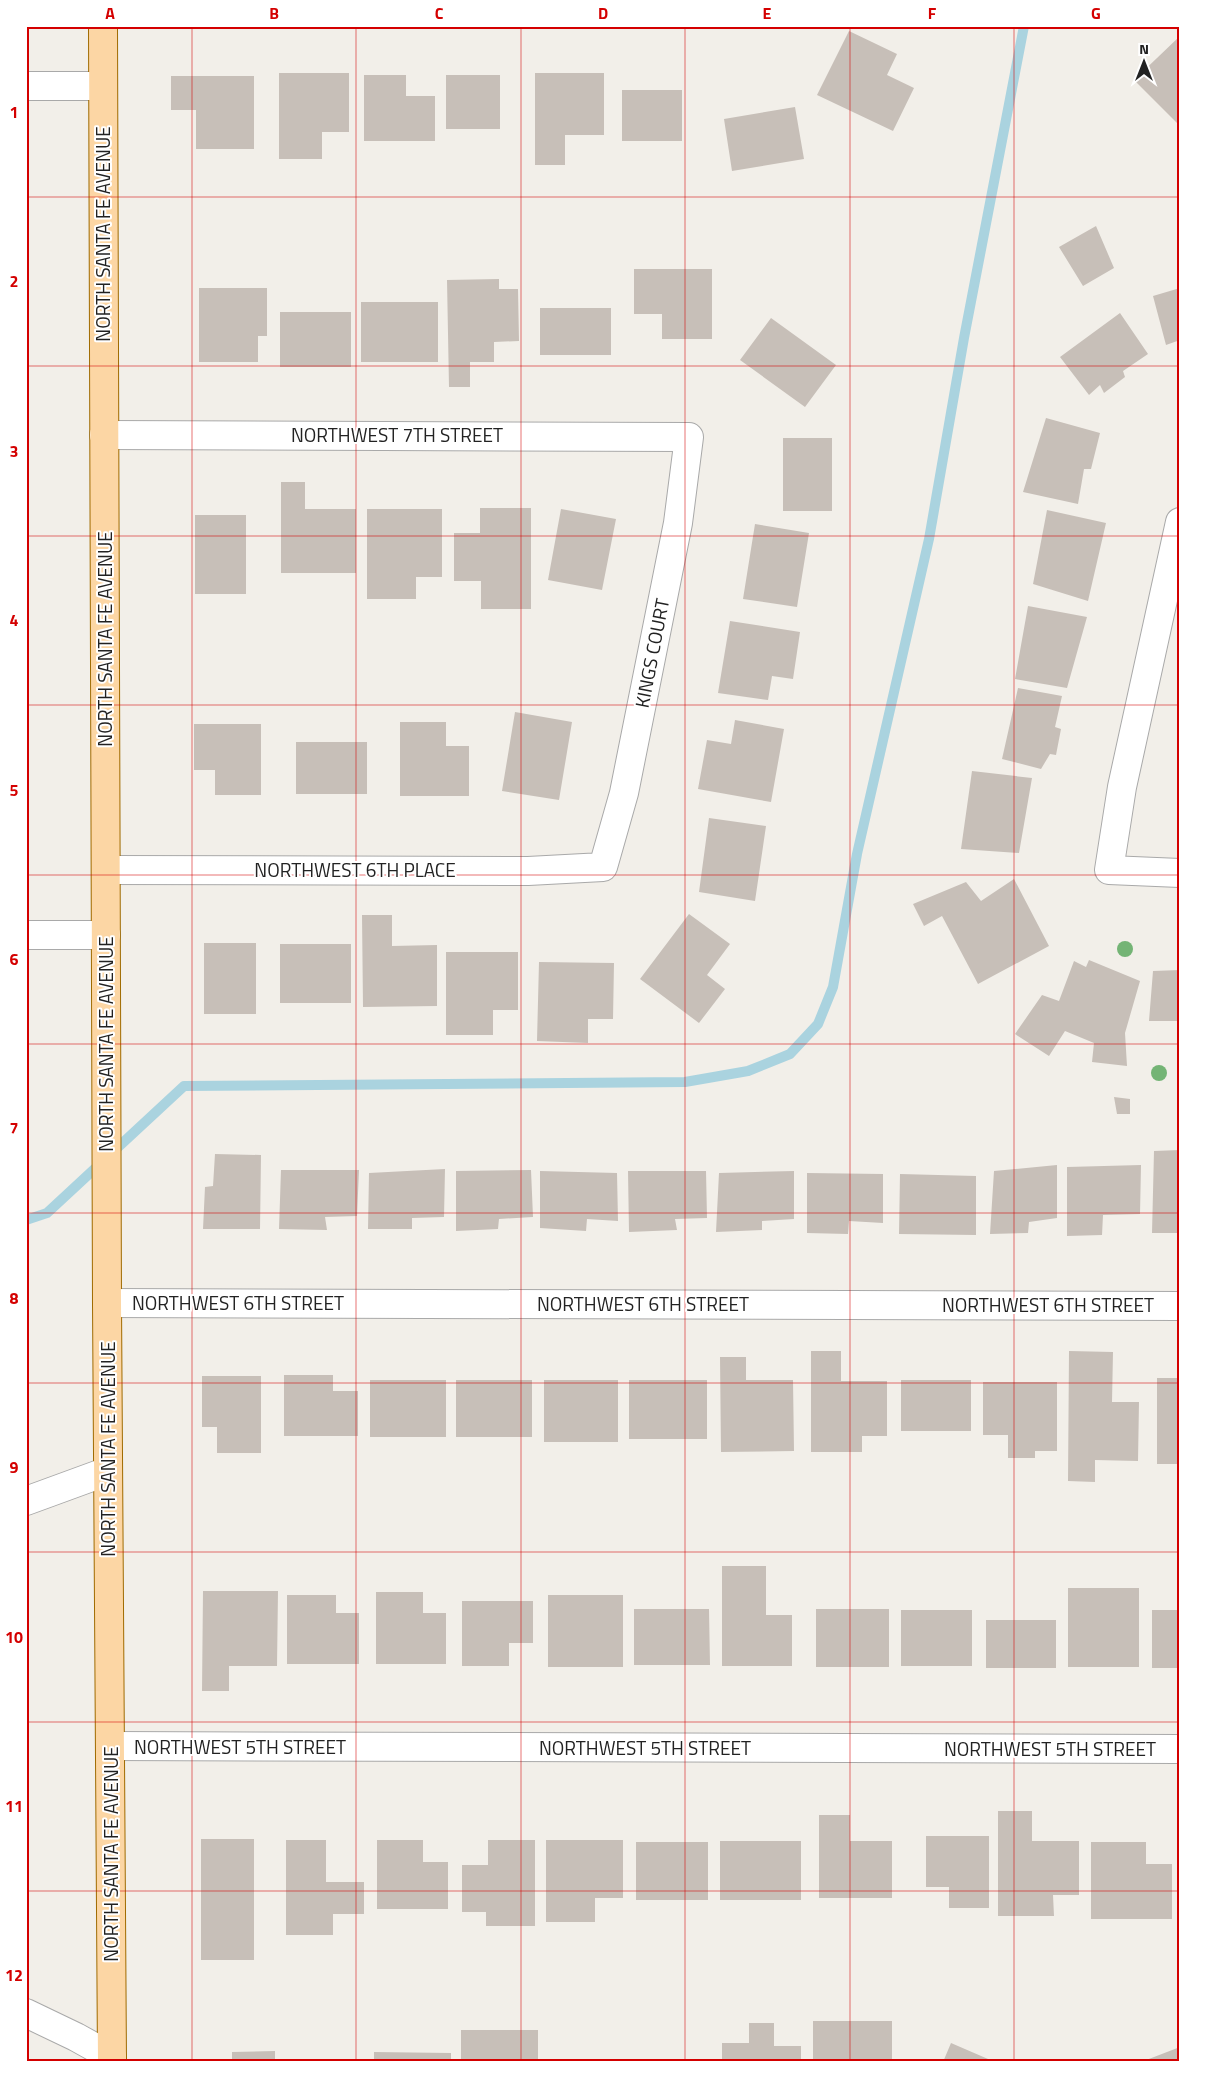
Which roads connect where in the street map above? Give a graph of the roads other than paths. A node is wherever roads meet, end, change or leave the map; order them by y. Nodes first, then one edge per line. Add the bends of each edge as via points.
1 (102, 26) edge
2 (26, 86) edge
3 (103, 86) junction
4 (104, 435) junction
5 (689, 437) joint
6 (1180, 522) edge
7 (603, 867) joint
8 (106, 870) junction
9 (1180, 873) edge
10 (26, 935) edge
11 (106, 935) junction
12 (107, 1303) junction
13 (1180, 1306) edge
14 (108, 1471) junction
15 (26, 1501) edge
16 (110, 1746) junction
17 (1180, 1749) edge
18 (26, 2013) edge
19 (112, 2059) edge

1 - 3 main road, NORTH SANTA FE AVENUE
2 - 3 street
3 - 4 main road, NORTH SANTA FE AVENUE
4 - 5 street, NORTHWEST 7TH STREET
4 - 8 main road, NORTH SANTA FE AVENUE
5 - 7 street, KINGS COURT via 674,543 624,792
6 - 9 street via 1122,787 1109,870
7 - 8 street, NORTHWEST 6TH PLACE via 528,871
8 - 11 main road, NORTH SANTA FE AVENUE
10 - 11 street
11 - 12 main road, NORTH SANTA FE AVENUE
12 - 13 street, NORTHWEST 6TH STREET
12 - 14 main road, NORTH SANTA FE AVENUE
14 - 15 street
14 - 16 main road, NORTH SANTA FE AVENUE
16 - 17 street, NORTHWEST 5TH STREET
16 - 19 main road, NORTH SANTA FE AVENUE
18 - 19 street

